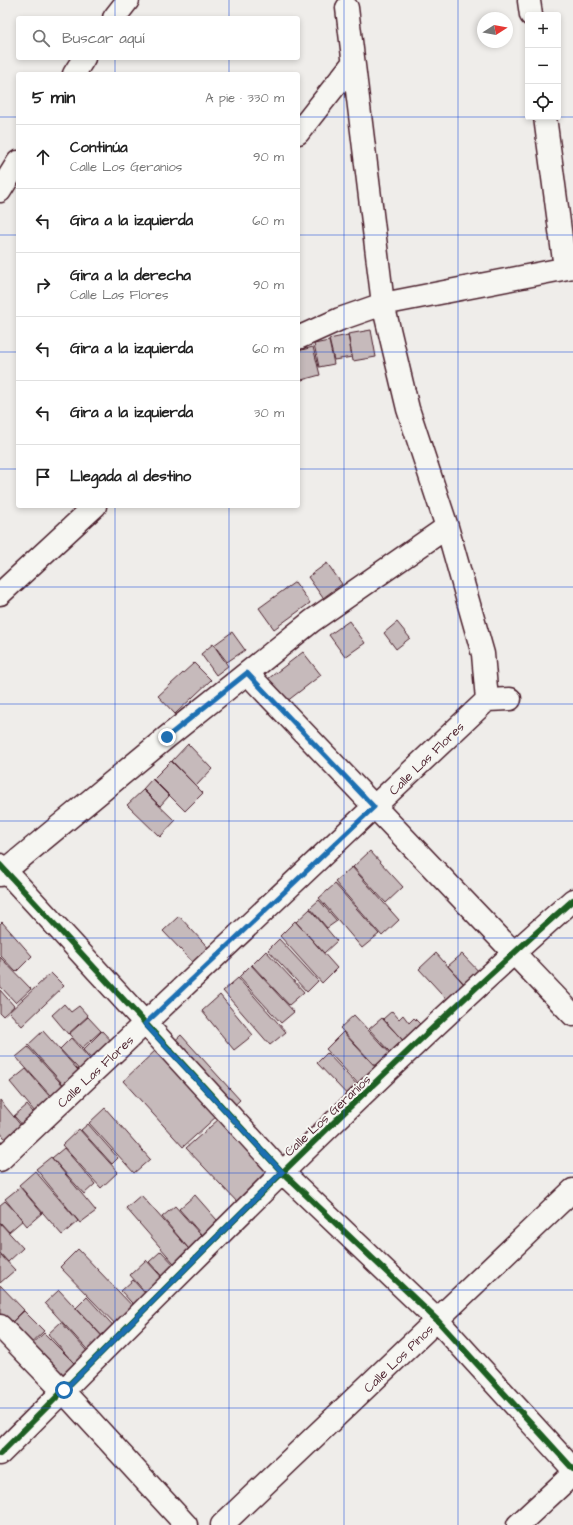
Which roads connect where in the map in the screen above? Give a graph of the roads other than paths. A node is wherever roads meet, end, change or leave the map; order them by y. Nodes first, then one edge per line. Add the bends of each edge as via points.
1 (128, 0) edge
2 (347, 8) dead end
3 (116, 16) edge
4 (83, 60) edge
5 (353, 63) junction
6 (75, 72) edge
7 (545, 120) edge
8 (300, 130) edge
9 (16, 165) edge
10 (0, 191) edge
11 (569, 268) edge
12 (383, 304) junction
13 (300, 337) edge
14 (93, 508) edge
15 (447, 527) junction
16 (0, 594) edge
17 (247, 673) junction
18 (510, 699) dead end
19 (487, 700) junction
20 (374, 807) junction
21 (2, 870) edge
22 (573, 900) edge
23 (514, 952) junction
24 (573, 1015) edge
25 (145, 1024) junction
26 (0, 1160) edge
27 (282, 1172) junction
28 (573, 1190) edge
29 (437, 1320) junction
30 (0, 1326) edge
31 (64, 1390) junction
32 (0, 1454) edge
33 (573, 1469) edge
34 (573, 1474) edge
35 (186, 1525) edge
36 (222, 1525) edge
37 (518, 1525) edge

1 - 3 street
2 - 5 street
4 - 6 street
5 - 8 street
5 - 12 street
7 - 11 street
9 - 10 street
11 - 12 street
12 - 13 street
12 - 15 street via 408,409
14 - 16 street
15 - 17 street via 312,621
15 - 19 street via 483,654
17 - 20 street
17 - 21 street
18 - 19 street
19 - 20 street, Calle Las Flores
20 - 23 street
20 - 25 street, Calle Las Flores
21 - 25 street
22 - 23 street, Calle Los Geranios
23 - 24 street
23 - 27 street, Calle Los Geranios
25 - 26 street, Calle Las Flores
25 - 27 street
27 - 29 street
27 - 31 street, Calle Los Geranios
28 - 29 street, Calle Los Pinos
29 - 33 street
29 - 36 street, Calle Los Pinos
30 - 31 street
31 - 32 street, Calle Los Geranios
31 - 35 street
34 - 37 street

